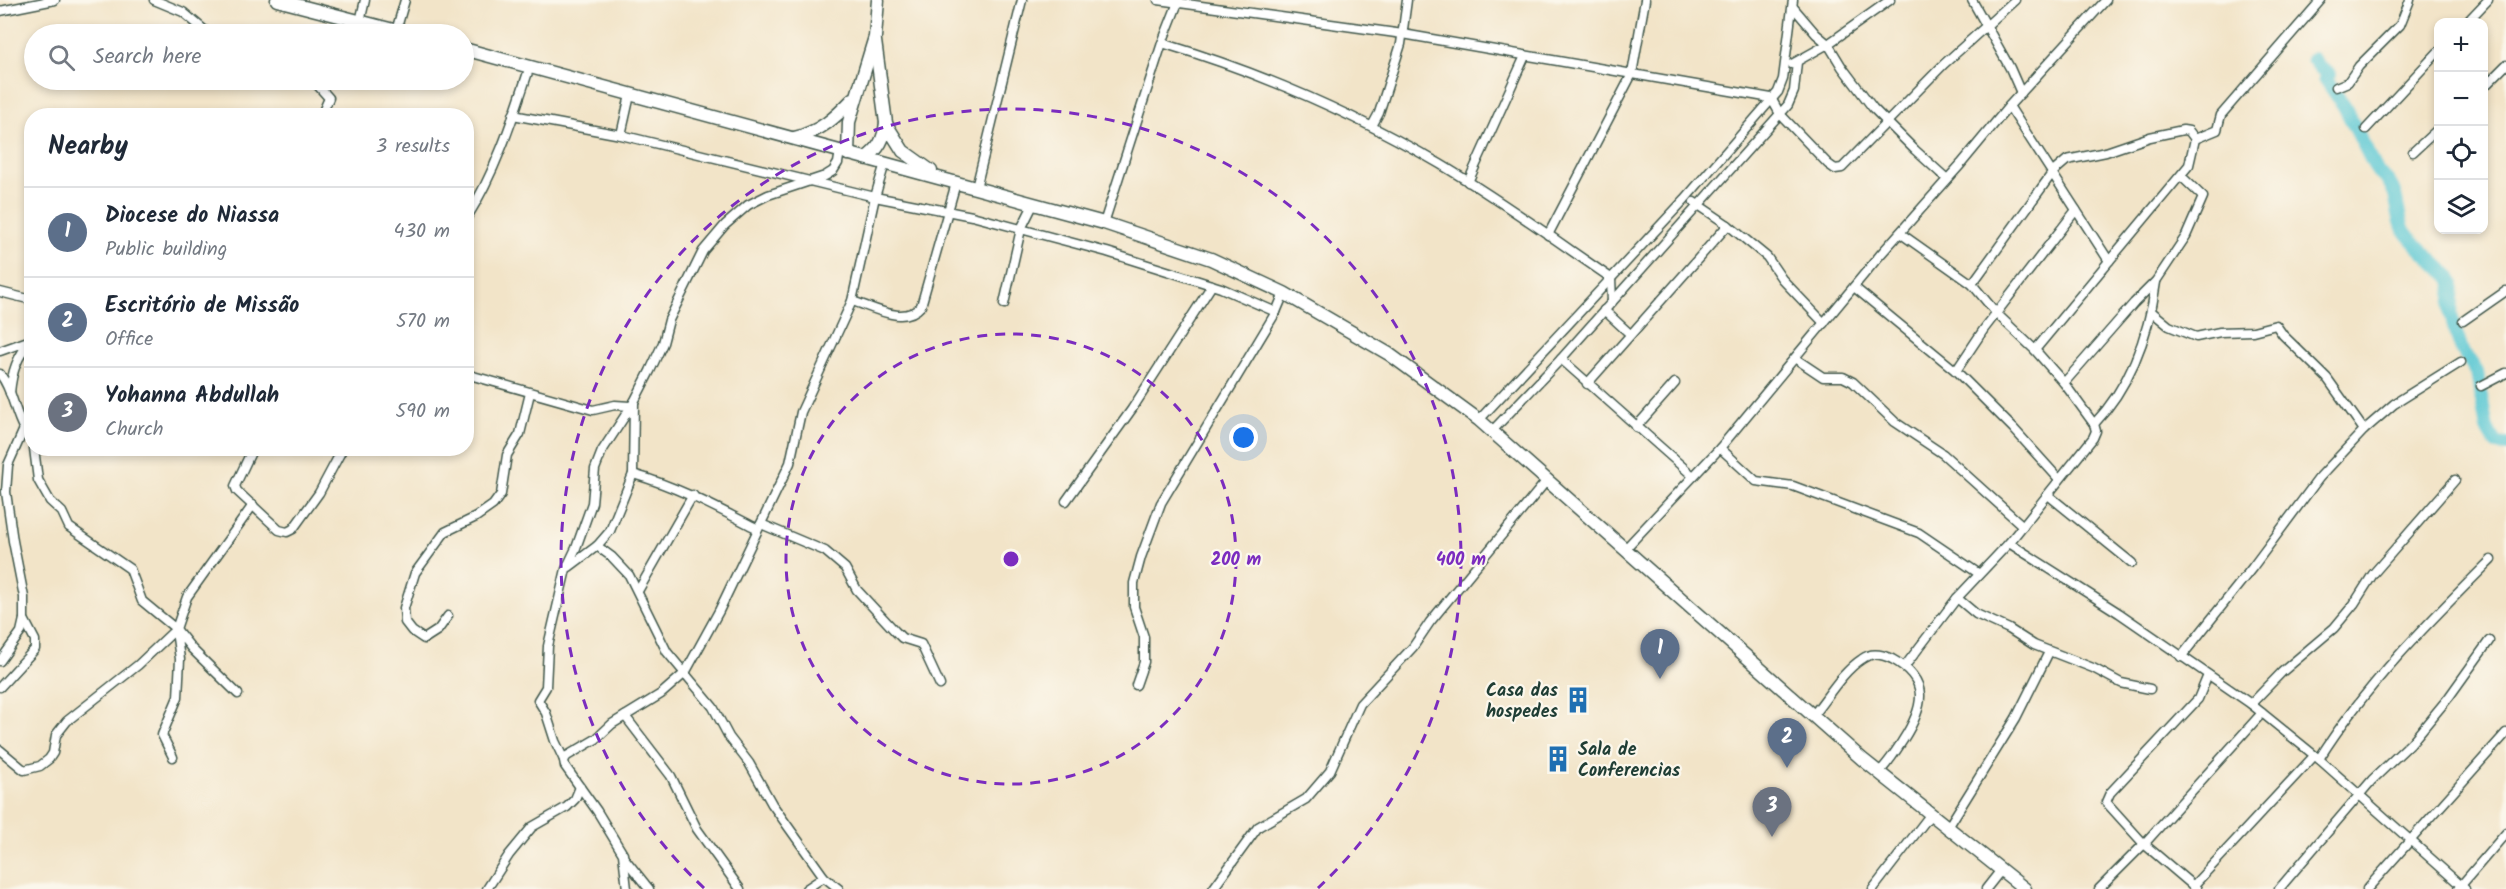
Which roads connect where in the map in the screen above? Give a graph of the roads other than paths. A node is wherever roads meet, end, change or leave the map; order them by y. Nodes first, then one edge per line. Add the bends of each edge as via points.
1 (55, 0) edge
2 (154, 0) edge
3 (277, 0) edge
4 (365, 0) edge
5 (405, 0) edge
6 (878, 0) edge
7 (1022, 0) edge
8 (1158, 0) edge
9 (1407, 0) edge
10 (1645, 0) edge
11 (1890, 0) edge
12 (1972, 0) edge
13 (2015, 0) edge
14 (2106, 0) edge
15 (2321, 0) edge
16 (2410, 0) edge
17 (2488, 0) edge
18 (1179, 2) edge
19 (1793, 4) edge
20 (313, 5) edge
21 (0, 11) edge
22 (2471, 18) edge
23 (360, 22) junction
24 (197, 24) edge
25 (368, 24) edge
26 (398, 24) edge
27 (1988, 25) junction
28 (1403, 34) junction
29 (875, 37) junction
30 (1162, 43) junction
31 (1828, 44) junction
32 (474, 52) edge
33 (1526, 56) junction
34 (2434, 57) edge
35 (1797, 62) junction
36 (2506, 65) edge
37 (530, 66) junction
38 (1784, 68) junction
39 (1632, 74) junction
40 (2488, 83) edge
41 (2336, 87) dead end
42 (322, 90) edge
43 (2021, 93) junction
44 (858, 94) junction
45 (630, 95) junction
46 (1771, 98) junction
47 (2009, 106) junction
48 (325, 108) edge
49 (1780, 114) junction
50 (513, 115) junction
51 (1886, 122) junction
52 (886, 123) junction
53 (1372, 126) junction
54 (2366, 129) dead end
55 (2434, 133) edge
56 (621, 135) junction
57 (793, 138) junction
58 (2195, 139) junction
59 (844, 152) junction
60 (2413, 152) dead end
61 (866, 158) junction
62 (885, 163) junction
63 (2053, 172) junction
64 (2181, 176) junction
65 (1947, 178) junction
66 (812, 181) junction
67 (951, 181) junction
68 (1468, 182) junction
69 (976, 188) junction
70 (875, 197) junction
71 (1685, 199) junction
72 (1699, 203) junction
73 (1033, 205) junction
74 (474, 207) edge
75 (2076, 210) junction
76 (949, 213) junction
77 (1104, 223) junction
78 (1728, 225) junction
79 (1021, 229) junction
80 (1900, 233) junction
81 (1548, 235) junction
82 (2109, 261) junction
83 (1611, 278) junction
84 (2156, 281) junction
85 (1972, 284) junction
86 (1212, 285) junction
87 (1854, 288) junction
88 (2506, 291) edge
89 (0, 292) edge
90 (1284, 293) junction
91 (24, 298) edge
92 (852, 300) junction
93 (1612, 302) junction
94 (1004, 304) dead end
95 (1604, 310) junction
96 (1276, 312) junction
97 (2152, 312) junction
98 (1997, 314) junction
99 (2463, 321) dead end
100 (1824, 322) junction
101 (1630, 334) junction
102 (24, 342) edge
103 (24, 349) edge
104 (2035, 350) junction
105 (0, 351) edge
106 (1561, 359) junction
107 (1796, 359) junction
108 (2461, 362) dead end
109 (1956, 371) junction
110 (2506, 373) edge
111 (0, 374) edge
112 (474, 376) edge
113 (1675, 383) dead end
114 (2064, 383) junction
115 (1587, 384) junction
116 (2481, 386) dead end
117 (10, 393) junction
118 (530, 393) junction
119 (632, 404) junction
120 (1479, 420) junction
121 (2094, 424) junction
122 (1636, 427) junction
123 (24, 429) joint
124 (2364, 430) junction
125 (1492, 431) junction
126 (1720, 448) junction
127 (35, 456) edge
128 (249, 456) edge
129 (339, 456) edge
130 (8, 465) junction
131 (633, 474) junction
132 (1693, 476) junction
133 (0, 477) edge
134 (1548, 479) junction
135 (2059, 479) junction
136 (2455, 480) dead end
137 (693, 495) junction
138 (2048, 495) junction
139 (1066, 501) dead end
140 (253, 505) junction
141 (2023, 526) junction
142 (760, 527) junction
143 (2008, 543) junction
144 (597, 546) junction
145 (1626, 548) junction
146 (2491, 560) dead end
147 (2132, 563) dead end
148 (566, 569) junction
149 (1978, 573) junction
150 (638, 591) junction
151 (1957, 598) junction
152 (448, 616) dead end
153 (24, 619) junction
154 (176, 629) junction
155 (2489, 641) dead end
156 (2049, 652) junction
157 (2181, 657) junction
158 (0, 661) edge
159 (1905, 666) junction
160 (685, 673) junction
161 (2208, 675) junction
162 (940, 685) dead end
163 (1136, 685) dead end
164 (0, 687) edge
165 (2150, 689) dead end
166 (238, 694) dead end
167 (2252, 704) junction
168 (2262, 713) junction
169 (1813, 715) junction
170 (625, 716) junction
171 (2506, 733) edge
172 (0, 750) edge
173 (173, 757) dead end
174 (2317, 757) junction
175 (564, 760) junction
176 (1878, 773) junction
177 (580, 787) junction
178 (2360, 796) junction
179 (1930, 815) junction
180 (1947, 829) junction
181 (2506, 832) edge
182 (2410, 840) junction
183 (2145, 844) junction
184 (624, 858) junction
185 (2001, 870) junction
186 (824, 877) junction
187 (1879, 887) edge
188 (2195, 887) edge
189 (2461, 888) edge
190 (488, 889) edge
191 (627, 889) edge
192 (649, 889) edge
193 (740, 889) edge
194 (806, 889) edge
195 (839, 889) edge
196 (1213, 889) edge
197 (1986, 889) edge
198 (2025, 889) edge
199 (2099, 889) edge
200 (2279, 889) edge
201 (2367, 889) edge

1 - 21 street
2 - 24 street via 183,12
3 - 20 main road
4 - 23 street
5 - 26 street
6 - 29 main road
7 - 69 street
8 - 18 street
9 - 28 street
10 - 39 street
11 - 31 street
12 - 27 street
13 - 27 street
14 - 43 street
15 - 58 street via 2221,115 2217,130
16 - 41 street via 2400,25 2348,82
17 - 22 street
18 - 28 street
18 - 30 street
19 - 31 street
19 - 38 street
20 - 23 main road
23 - 25 main road
27 - 43 street
27 - 51 street
28 - 33 street
28 - 53 street
29 - 44 main road
29 - 52 main road
30 - 53 street via 1232,65
30 - 77 street
31 - 35 street
31 - 51 street
32 - 37 main road
33 - 39 street
33 - 68 street
34 - 54 street
35 - 38 street
35 - 49 street via 1794,91
36 - 40 street
37 - 45 main road
37 - 50 street
38 - 46 street via 1778,92
39 - 46 street
39 - 81 street
42 - 48 street via 329,98
43 - 47 street
44 - 57 main road via 820,128
44 - 59 main road
45 - 56 street
45 - 57 main road
46 - 49 street
46 - 71 street
47 - 63 street
47 - 65 street
49 - 51 street via 1835,169 1842,168
49 - 72 street
50 - 56 street
50 - 74 street
51 - 65 street
52 - 61 main road via 881,143
52 - 67 main road via 903,152
53 - 68 street
55 - 60 street
56 - 66 street
57 - 59 main road
58 - 63 street via 2189,130 2150,137 2067,160
58 - 64 street via 2190,165
59 - 61 main road
59 - 66 street via 833,171
61 - 62 main road
62 - 67 main road
62 - 70 street
63 - 75 street
63 - 85 street
64 - 82 street
64 - 84 street via 2203,197 2174,257
65 - 80 street
66 - 70 street
66 - 119 street via 748,205 703,251
67 - 69 main road
67 - 76 street
68 - 81 street
69 - 73 main road
70 - 76 street
70 - 92 street
71 - 72 street
71 - 83 street
72 - 78 street
72 - 93 street
73 - 77 main road
73 - 79 street
75 - 82 street
75 - 98 street
76 - 79 street
76 - 92 street via 921,306 915,312 902,316
77 - 90 main road via 1211,259
78 - 100 street via 1767,257 1782,279
78 - 101 street
79 - 86 street
79 - 94 street
80 - 85 street
80 - 87 street
81 - 83 street
82 - 104 street
83 - 93 street
83 - 120 street
84 - 97 street
84 - 114 street
85 - 98 street
86 - 96 street
86 - 139 street via 1132,409
87 - 100 street
87 - 109 street
88 - 99 street
89 - 91 street
90 - 96 street
90 - 120 main road via 1389,354
92 - 142 street via 801,412 790,463
93 - 95 street
95 - 101 street
95 - 106 street
96 - 163 street via 1161,503 1140,557 1134,607 1144,637 1144,662
97 - 121 street via 2121,390
97 - 124 street via 2169,326 2196,337 2276,325 2327,378
98 - 104 street
98 - 109 street
100 - 107 street
101 - 115 street
102 - 105 street
103 - 117 street via 12,372
104 - 114 street
106 - 115 street
106 - 125 street
107 - 126 street
107 - 141 street via 1823,377 1854,382 1895,422 1942,454
108 - 124 street via 2416,388
109 - 135 street
110 - 116 street
111 - 117 street
112 - 118 street
113 - 122 street
114 - 121 street
115 - 122 street
117 - 123 street
118 - 119 street via 593,410
118 - 152 street via 520,434 507,455 501,494 476,517 446,532 415,573 404,608 405,622 424,639 438,630
119 - 131 street
119 - 148 street via 595,468 592,503
120 - 125 main road
121 - 135 street via 2093,438
122 - 132 street
123 - 130 street
124 - 157 street via 2306,494
125 - 134 main road
126 - 132 street
126 - 149 street via 1756,481 1793,486 1918,533
127 - 154 street via 38,480 69,527 130,569 142,601
128 - 140 street via 235,486
129 - 140 street via 293,529 279,530
130 - 133 street
130 - 153 street via 6,497 24,597
131 - 137 street
131 - 144 street via 610,531
132 - 145 street
134 - 145 main road
134 - 196 street via 1413,647 1360,704 1330,771 1306,799 1258,827
135 - 138 street
136 - 167 street via 2373,574 2334,628 2282,672
137 - 142 street
137 - 150 street
138 - 141 street
138 - 147 street
140 - 154 street via 187,597
141 - 143 street
142 - 160 street
142 - 162 street via 814,545 841,563 857,590 895,631 902,638 921,644
143 - 149 street
143 - 157 street
144 - 148 street
144 - 150 street via 623,567
145 - 169 main road
146 - 174 street via 2368,690
148 - 175 street via 548,646 546,687 538,700
149 - 151 street
150 - 160 street via 667,652
151 - 156 street via 1976,614
151 - 159 street
153 - 158 street via 21,632
153 - 164 street via 35,640 35,649
154 - 166 street
154 - 172 street via 138,665 67,721 56,735 53,753 40,766 24,770
154 - 173 street via 180,659 178,697 162,735
155 - 178 street via 2426,725
156 - 165 street via 2121,682
156 - 180 street via 2016,718
157 - 161 street
159 - 169 street via 1873,653 1861,659
159 - 176 street via 1921,691 1920,705 1913,724
160 - 170 street via 661,694
160 - 186 street via 714,707 772,804
161 - 167 street
161 - 183 street via 2198,699 2117,785 2106,802
167 - 168 street
168 - 174 street
168 - 183 street
169 - 176 main road
170 - 175 street
170 - 193 street via 671,776 697,829
171 - 182 street
174 - 178 street
174 - 188 street
175 - 177 street
176 - 179 main road
177 - 184 street
177 - 190 street via 567,807 532,827
178 - 182 street
178 - 200 street
179 - 180 main road
179 - 187 street
180 - 185 main road
181 - 189 street
182 - 189 street
182 - 201 street
183 - 188 street
183 - 199 street
184 - 191 street
184 - 192 street
185 - 197 street
185 - 198 main road
186 - 194 street
186 - 195 street

